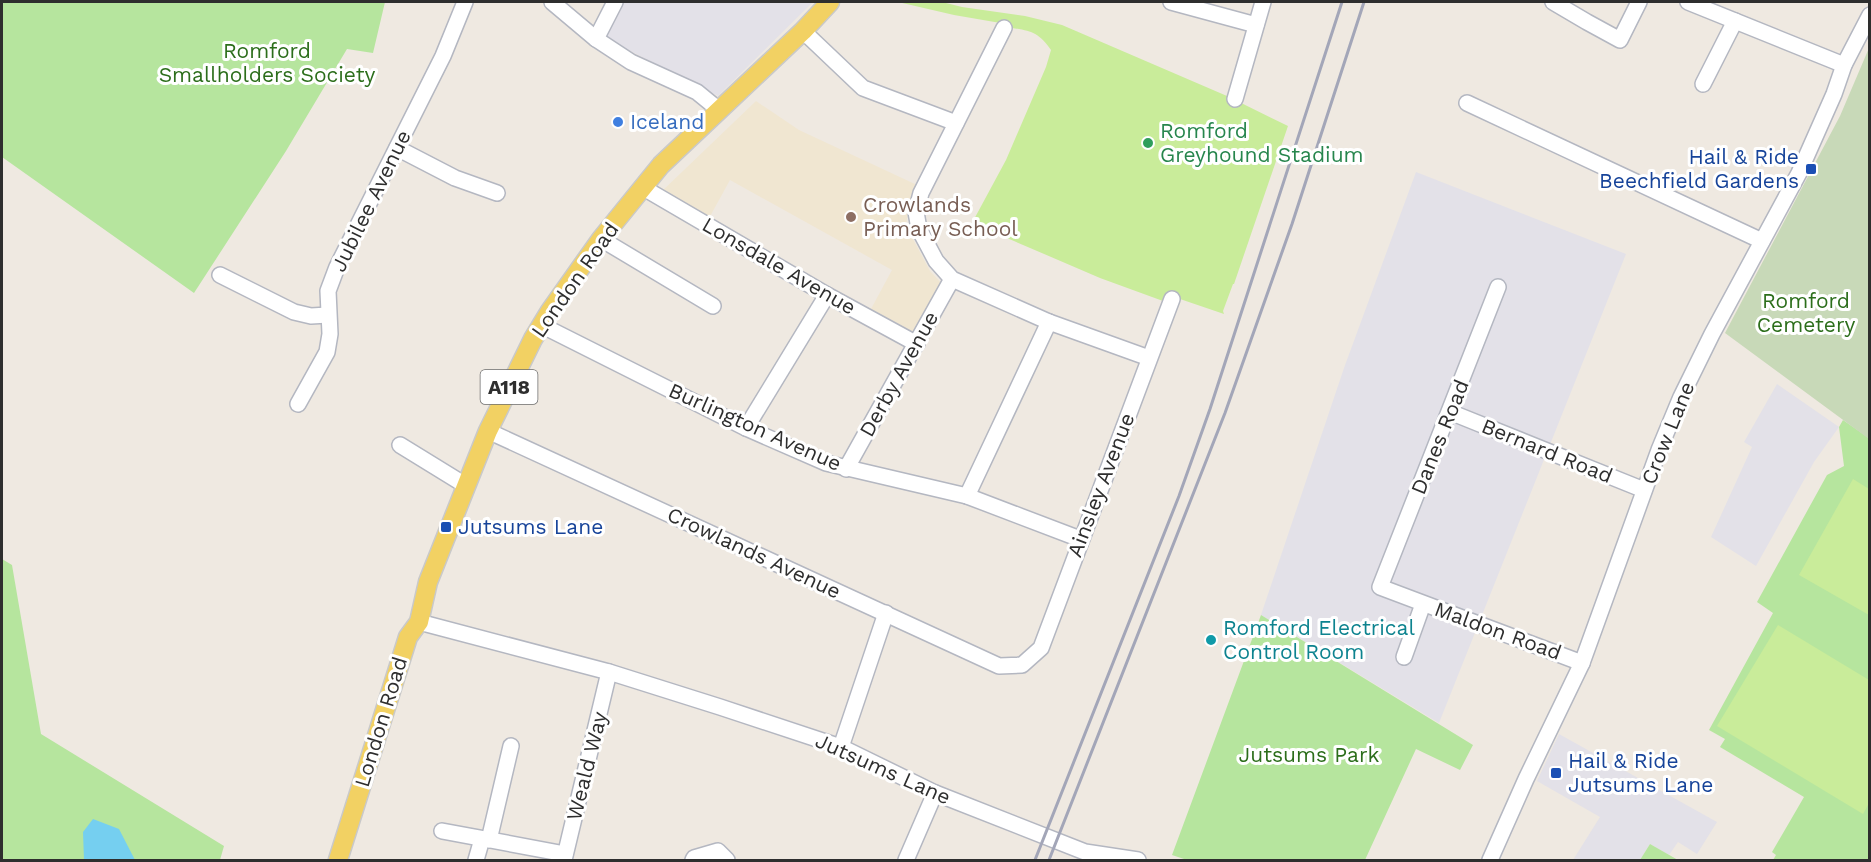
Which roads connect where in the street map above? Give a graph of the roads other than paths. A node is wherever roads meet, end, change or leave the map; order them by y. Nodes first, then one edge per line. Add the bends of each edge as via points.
1 (465, 2) edge
2 (552, 2) edge
3 (615, 2) edge
4 (830, 2) edge
5 (1171, 2) edge
6 (1263, 2) edge
7 (1553, 2) edge
8 (1639, 2) edge
9 (1688, 2) edge
10 (1869, 15) edge
11 (1735, 21) junction
12 (1256, 25) junction
13 (1004, 28) dead end
14 (803, 31) junction
15 (596, 39) junction
16 (1844, 65) junction
17 (1703, 84) dead end
18 (1235, 99) dead end
19 (1467, 103) dead end
20 (719, 110) junction
21 (956, 123) junction
22 (397, 148) junction
23 (642, 187) junction
24 (497, 193) dead end
25 (601, 239) junction
26 (1762, 241) junction
27 (220, 275) dead end
28 (952, 279) junction
29 (1498, 286) dead end
30 (827, 295) junction
31 (1172, 299) dead end
32 (713, 306) dead end
33 (328, 315) junction
34 (1049, 322) junction
35 (541, 325) junction
36 (917, 344) junction
37 (1149, 358) junction
38 (298, 404) dead end
39 (1450, 412) junction
40 (746, 428) junction
41 (488, 431) junction
42 (400, 445) dead end
43 (846, 469) junction
44 (465, 485) junction
45 (1644, 490) junction
46 (967, 495) junction
47 (1080, 539) junction
48 (1380, 587) joint
49 (1423, 604) junction
50 (885, 613) junction
51 (419, 622) junction
52 (1404, 657) dead end
53 (1582, 663) junction
54 (1022, 665) joint
55 (609, 672) junction
56 (511, 746) dead end
57 (841, 747) junction
58 (935, 792) junction
59 (442, 831) dead end
60 (485, 839) junction
61 (565, 857) edge
62 (338, 861) edge
63 (476, 861) edge
64 (693, 861) edge
65 (727, 861) edge
66 (906, 861) edge
67 (1138, 861) edge
68 (1490, 861) edge

1 - 22 street, Jubilee Avenue
2 - 15 street
3 - 15 street
4 - 14 main road, London Road / A118
5 - 12 street
6 - 12 street
7 - 8 street via 1620,40
9 - 11 street
10 - 16 street, Crow Lane
11 - 16 street
11 - 17 street
12 - 18 street
13 - 21 street
14 - 20 main road, London Road / A118
14 - 21 street via 863,88
15 - 20 street via 631,62 697,92
16 - 26 street, Crow Lane via 1799,172
19 - 26 street
20 - 23 main road, London Road / A118
21 - 28 street via 921,193 916,212 919,229
22 - 24 street via 455,178
22 - 33 street, Jubilee Avenue via 337,267 328,291
23 - 25 main road, London Road / A118
23 - 30 street, Lonsdale Avenue
25 - 32 street
25 - 35 main road, London Road / A118
26 - 45 street, Crow Lane via 1684,389
27 - 33 street via 294,312
28 - 34 street
28 - 36 street, Derby Avenue
29 - 39 street, Danes Road
30 - 36 street, Lonsdale Avenue
30 - 40 street
31 - 37 street, Ainsley Avenue
33 - 38 street, Jubilee Avenue via 327,352
34 - 37 street
34 - 46 street
35 - 40 street, Burlington Avenue
35 - 41 main road, London Road / A118
36 - 43 street, Derby Avenue
37 - 47 street, Ainsley Avenue
39 - 45 street, Bernard Road
39 - 48 street, Danes Road
40 - 43 street, Burlington Avenue
41 - 44 main road, London Road / A118
41 - 50 street, Crowlands Avenue
42 - 44 street
43 - 46 street, Burlington Avenue
44 - 51 main road, London Road / A118 via 428,582
45 - 53 street, Crow Lane
46 - 47 street, Burlington Avenue
47 - 54 street, Ainsley Avenue via 1041,648
48 - 49 street, Maldon Road
49 - 52 street
49 - 53 street, Maldon Road
50 - 54 street, Crowlands Avenue via 999,666
50 - 57 street
51 - 55 street, Jutsums Lane
51 - 62 main road, London Road / A118 via 408,637
53 - 68 street, Crow Lane
55 - 57 street, Jutsums Lane
55 - 61 street, Weald Way
56 - 60 street
57 - 58 street, Jutsums Lane
58 - 66 street
58 - 67 street, Jutsums Lane via 1084,852
59 - 60 street
60 - 61 street
60 - 63 street
64 - 65 street via 718,851

